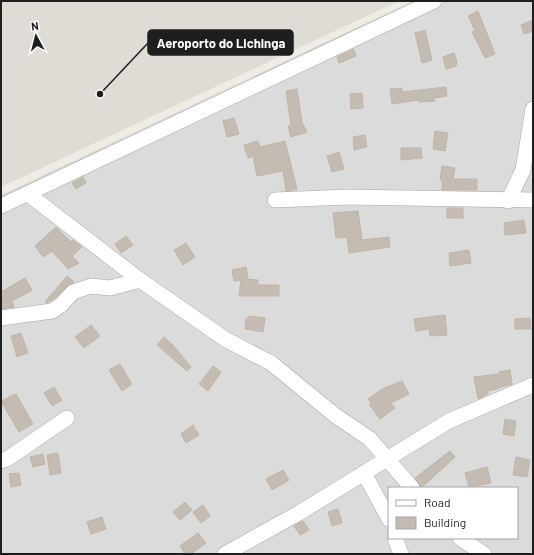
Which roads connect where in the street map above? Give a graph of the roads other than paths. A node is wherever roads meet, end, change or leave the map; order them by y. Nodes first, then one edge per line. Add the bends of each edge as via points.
1 (434, 1) edge
2 (533, 109) edge
3 (28, 194) junction
4 (275, 200) dead end
5 (533, 200) edge
6 (508, 201) junction
7 (1, 206) edge
8 (140, 280) junction
9 (1, 318) edge
10 (533, 385) edge
11 (66, 418) dead end
12 (387, 459) junction
13 (1, 461) edge
14 (364, 473) junction
15 (411, 487) edge
16 (388, 517) edge
17 (396, 539) edge
18 (462, 539) edge
19 (225, 554) edge
20 (401, 554) edge
21 (484, 554) edge

1 - 3 street
2 - 6 street via 523,170
3 - 7 street
3 - 8 street
4 - 6 street via 348,197
5 - 6 street
8 - 9 street via 110,288 91,286 73,292 52,311
8 - 12 street via 225,339 271,363 330,412 370,439
10 - 12 street via 449,422
11 - 13 street via 7,460
12 - 14 street
12 - 15 street
14 - 16 street
14 - 19 street
17 - 20 street
18 - 21 street

